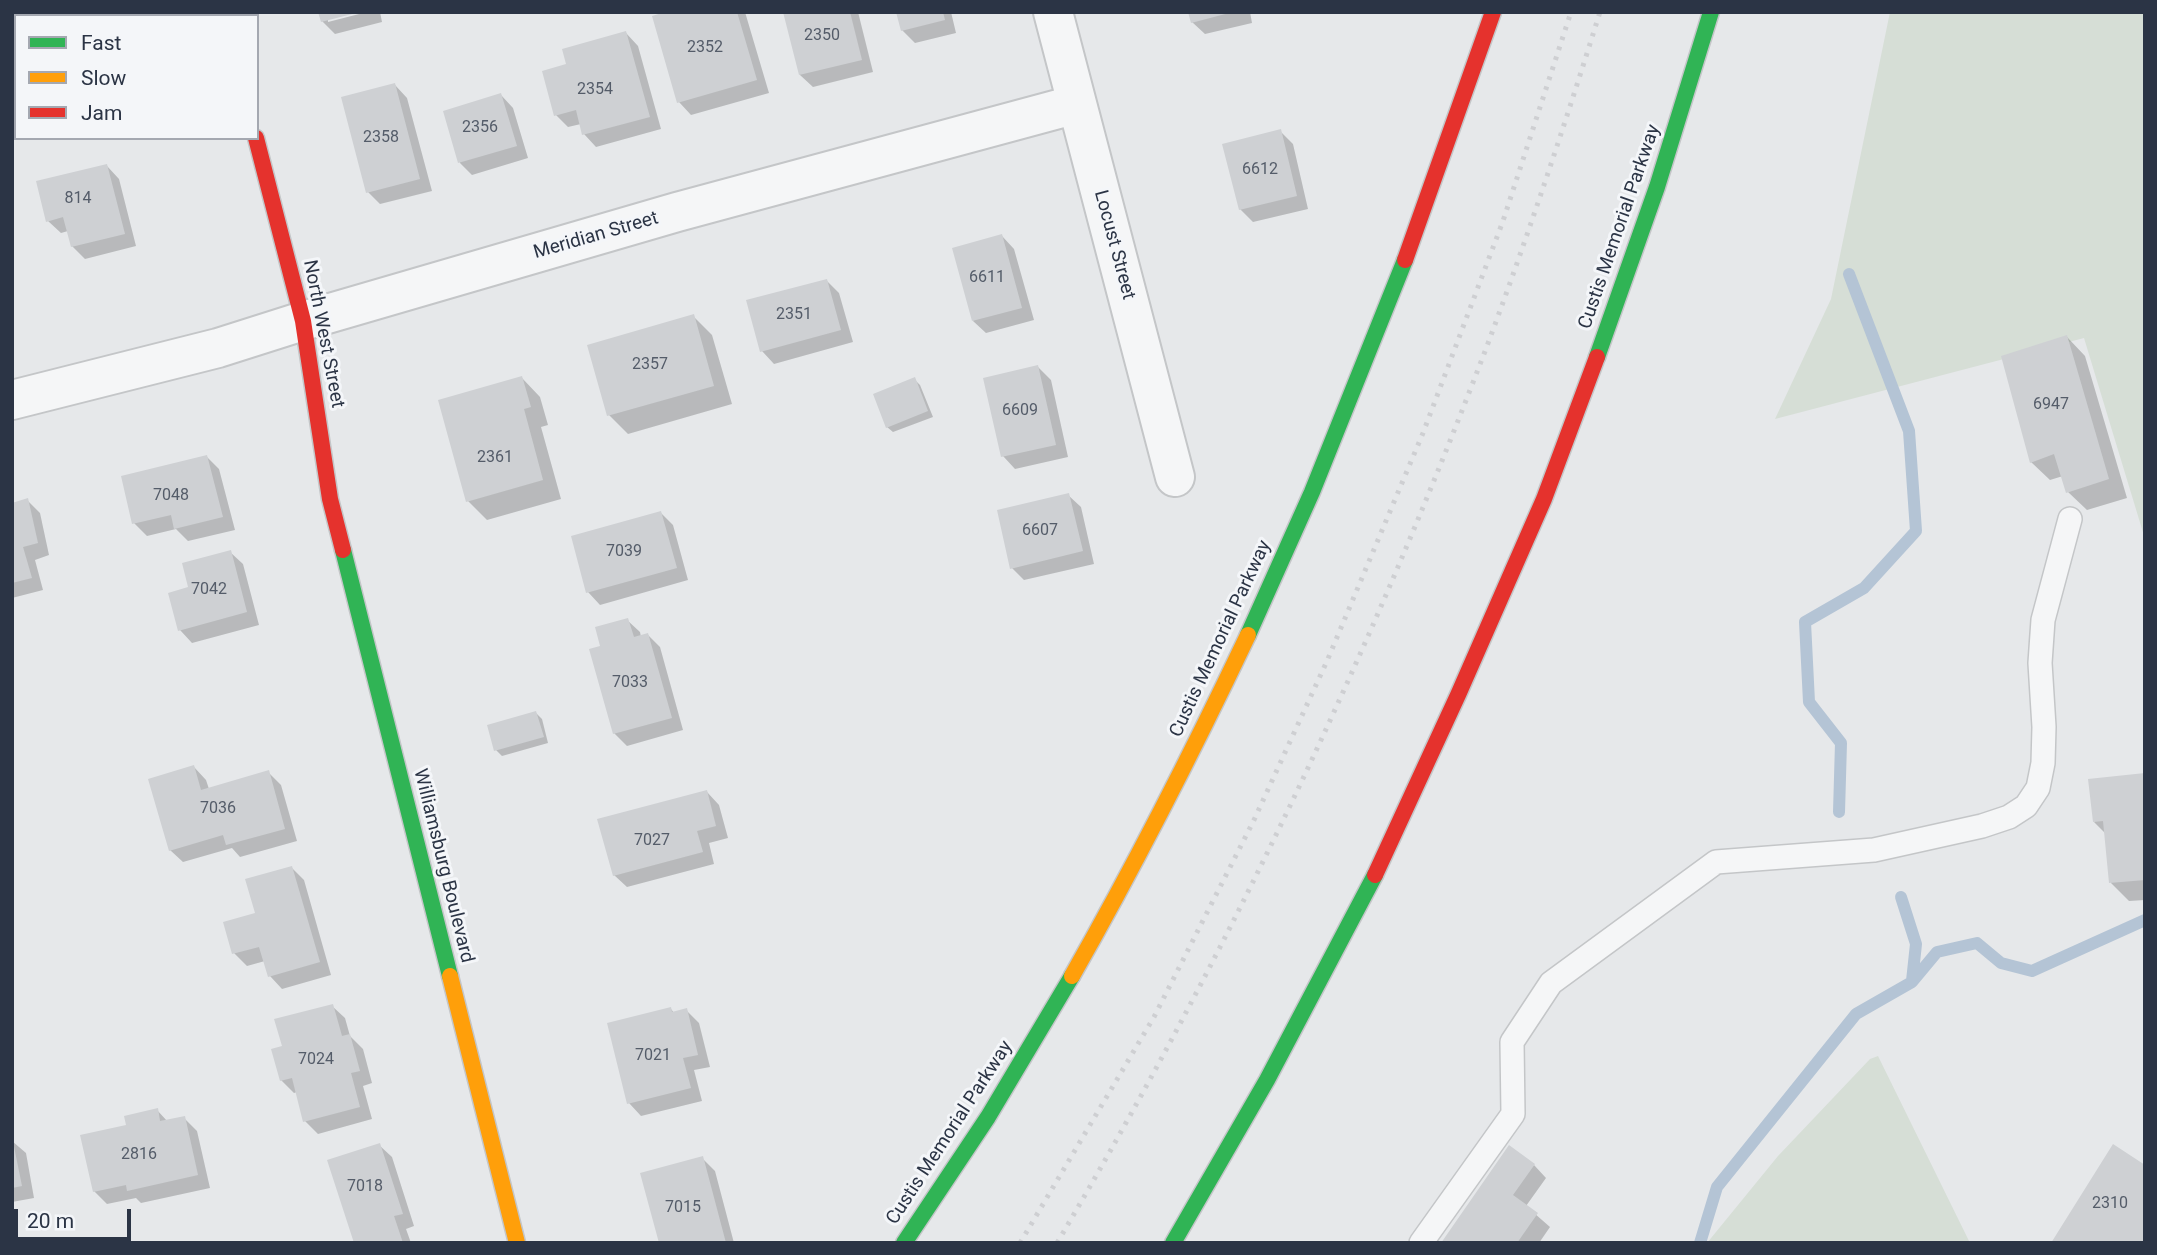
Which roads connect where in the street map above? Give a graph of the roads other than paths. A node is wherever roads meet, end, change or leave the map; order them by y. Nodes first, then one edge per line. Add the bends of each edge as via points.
1 (1053, 12) edge
2 (1493, 12) edge
3 (1711, 12) edge
4 (1077, 104) junction
5 (257, 140) edge
6 (303, 321) junction
7 (12, 400) edge
8 (1175, 477) dead end
9 (330, 499) joint
10 (2070, 519) dead end
11 (517, 1243) edge
12 (904, 1243) edge
13 (1173, 1243) edge
14 (1421, 1243) edge

1 - 4 street, Locust Street
2 - 12 main road, Custis Memorial Parkway via 1400,276 1322,468 1225,682 1086,951
3 - 13 main road, Custis Memorial Parkway via 1657,187 1544,499 1367,892
4 - 6 street, Meridian Street via 677,212
4 - 8 street, Locust Street
5 - 6 main road, North West Street
6 - 7 street, Meridian Street via 218,348
6 - 9 main road, North West Street
9 - 11 main road, Williamsburg Boulevard
10 - 14 lane via 2043,620 2043,763 2038,788 2026,806 1982,826 1874,850 1716,862 1550,984 1512,1042 1513,1114

